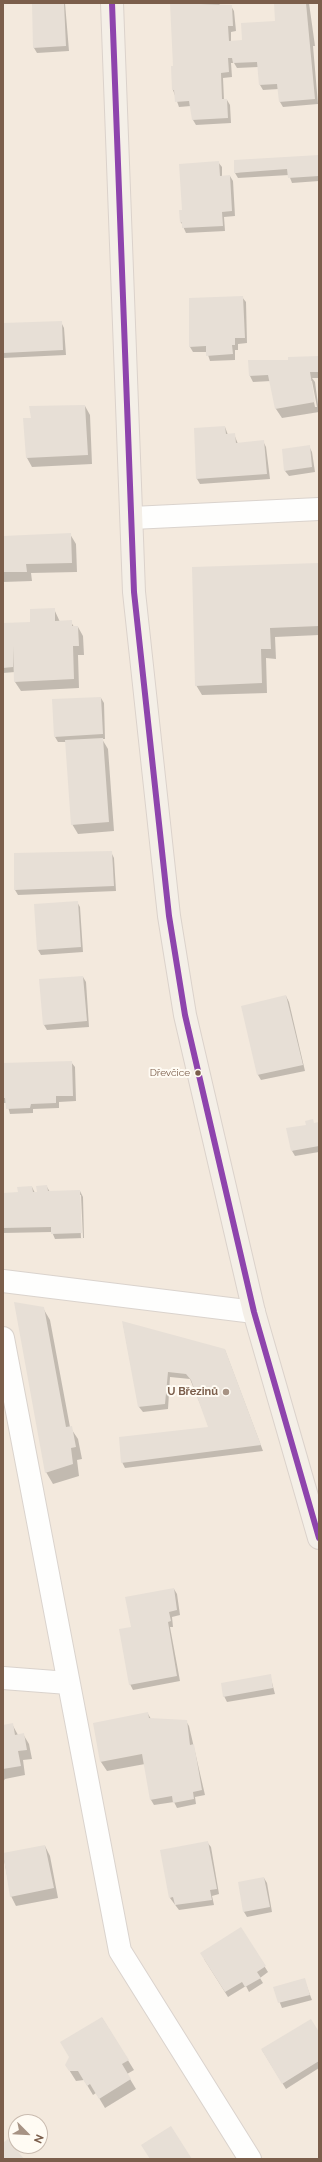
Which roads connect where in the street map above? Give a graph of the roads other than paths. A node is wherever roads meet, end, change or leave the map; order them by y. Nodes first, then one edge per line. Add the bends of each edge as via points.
1 (112, 3) edge
2 (319, 509) edge
3 (132, 518) junction
4 (3, 1282) edge
5 (254, 1312) junction
6 (3, 1338) edge
7 (315, 1514) edge
8 (319, 1538) edge
9 (3, 1678) edge
10 (68, 1683) junction
11 (250, 2159) edge

1 - 3 main road
2 - 3 street
3 - 5 main road via 134,592 169,916 185,1015
4 - 5 street
5 - 7 main road
6 - 10 street
7 - 8 main road
9 - 10 street
10 - 11 street via 120,1951

